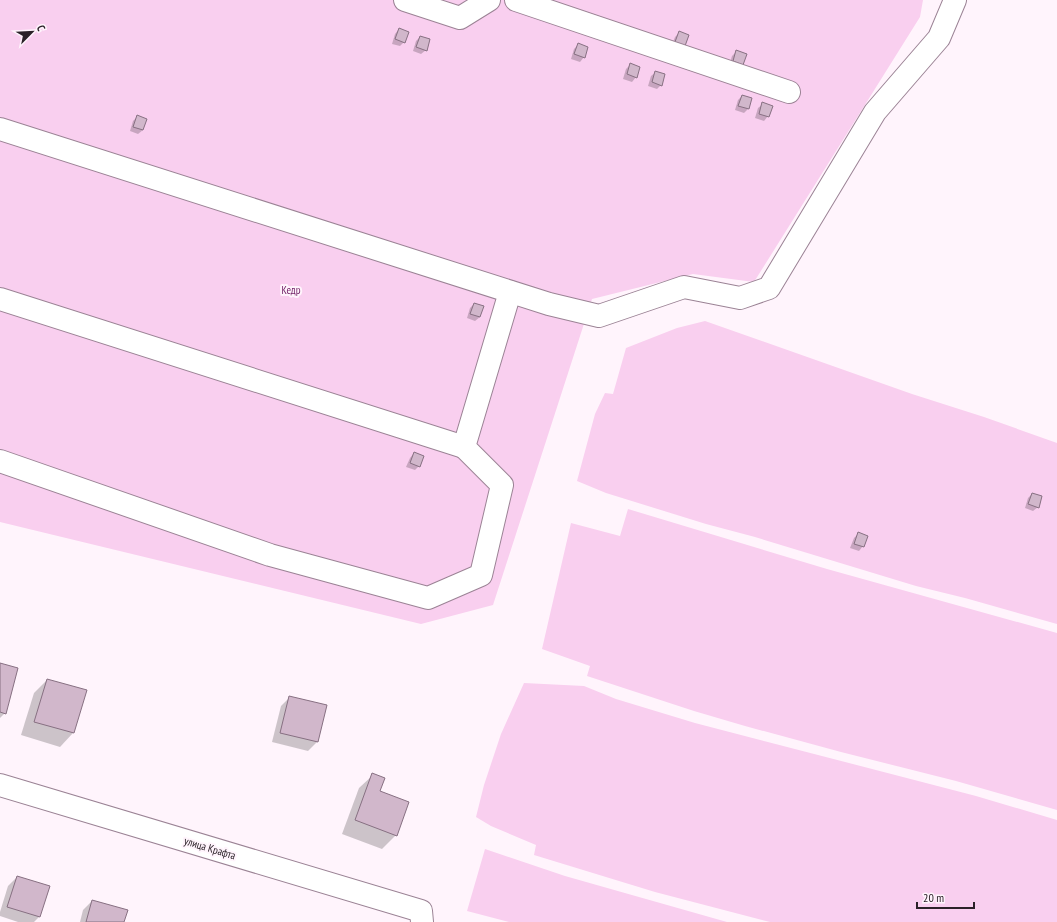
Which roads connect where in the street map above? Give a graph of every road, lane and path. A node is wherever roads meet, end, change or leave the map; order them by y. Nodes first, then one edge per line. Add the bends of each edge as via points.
1 (405, 0) edge
2 (489, 0) edge
3 (516, 0) edge
4 (955, 0) edge
5 (789, 92) dead end
6 (0, 129) edge
7 (510, 292) junction
8 (0, 299) edge
9 (464, 448) junction
10 (0, 462) edge
11 (0, 786) edge
12 (422, 917) edge

1 - 2 street via 460,18
3 - 5 street
4 - 7 street via 940,38 875,112 769,288 740,298 684,287 599,316
6 - 7 street
7 - 9 street
8 - 9 street
9 - 10 street via 502,485 481,575 428,598 270,555
11 - 12 street, улица Крафта

